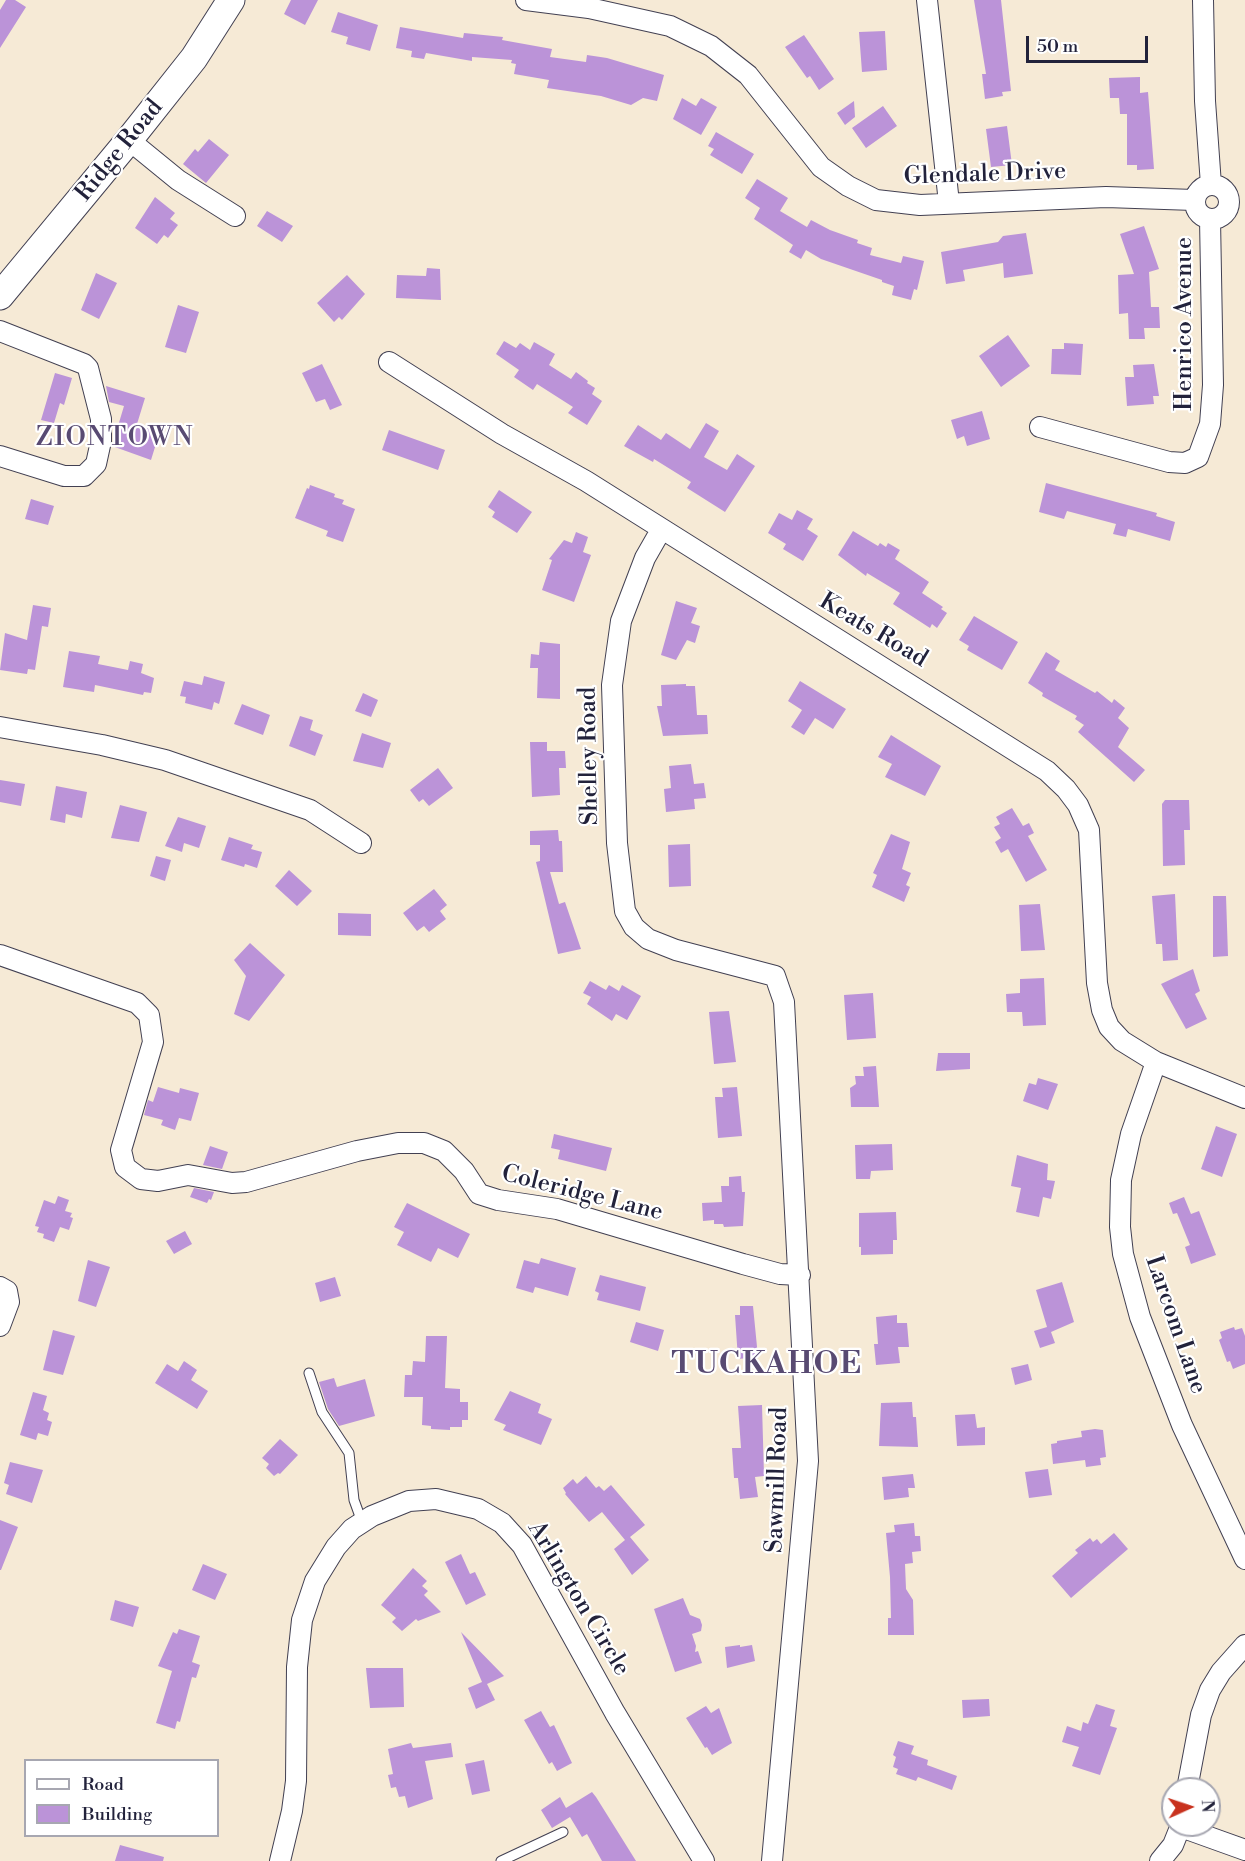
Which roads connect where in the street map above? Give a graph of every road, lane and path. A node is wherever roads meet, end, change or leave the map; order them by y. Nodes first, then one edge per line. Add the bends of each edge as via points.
1 (231, 0) edge
2 (526, 0) edge
3 (927, 0) edge
4 (1203, 0) edge
5 (589, 4) edge
6 (129, 140) junction
7 (1211, 185) junction
8 (1194, 200) junction
9 (949, 203) junction
10 (1237, 210) edge
11 (235, 216) dead end
12 (1210, 219) junction
13 (0, 296) edge
14 (0, 332) edge
15 (389, 362) dead end
16 (1040, 428) dead end
17 (0, 456) edge
18 (661, 530) junction
19 (0, 727) edge
20 (362, 843) dead end
21 (688, 953) joint
22 (0, 955) edge
23 (1156, 1062) junction
24 (1245, 1098) edge
25 (800, 1275) junction
26 (0, 1287) edge
27 (0, 1326) edge
28 (309, 1373) dead end
29 (362, 1522) junction
30 (1245, 1559) edge
31 (1245, 1645) edge
32 (1189, 1777) edge
33 (563, 1832) dead end
34 (1176, 1837) edge
35 (1210, 1837) edge
36 (1245, 1850) edge
37 (280, 1861) edge
38 (501, 1861) edge
39 (704, 1861) edge
40 (772, 1861) edge
41 (1160, 1861) edge

1 - 6 street, Ridge Road via 194,58
2 - 5 street, Glendale Drive
3 - 9 street
4 - 7 street
5 - 9 street, Glendale Drive via 691,34 729,58 764,93 816,162 848,186 876,200 898,205
6 - 11 street via 178,180
6 - 13 street, Ridge Road
7 - 8 street via 1200,189
7 - 10 street via 1225,190
8 - 9 street, Glendale Drive via 1106,197
8 - 12 street via 1197,212
10 - 12 street
12 - 16 street, Henrico Avenue via 1213,385 1210,424 1204,445 1194,460 1169,462
14 - 17 street via 84,364 101,419 101,441 96,464 84,476 64,476
15 - 18 street, Keats Road
18 - 21 street, Shelley Road via 629,596 616,644 612,685 617,843 621,892 628,919 648,939
18 - 23 street, Keats Road via 1026,756 1066,789 1082,813 1092,848 1097,983 1102,1010 1109,1027 1122,1041
19 - 20 street via 176,763 310,810
21 - 25 street, Sawmill Road via 765,972 775,976 780,985
22 - 25 street, Coleridge Lane via 137,1003 149,1015 153,1042 121,1150 125,1167 141,1179 158,1181 188,1175 246,1182 357,1151 398,1143 424,1143 444,1151 479,1194 557,1209 743,1264
23 - 24 street, Keats Road
23 - 30 street, Larcom Lane via 1131,1134 1121,1180 1123,1254 1140,1317 1182,1425
25 - 40 street, Sawmill Road via 808,1461
26 - 27 street via 7,1291 9,1302
28 - 29 lane via 321,1412 349,1453 354,1500
29 - 37 street, Arlington Circle via 323,1565 302,1620 296,1781
29 - 39 street, Arlington Circle via 409,1501 436,1499 478,1509 513,1533
31 - 32 street via 1210,1690
33 - 38 lane
34 - 41 street
35 - 36 street

